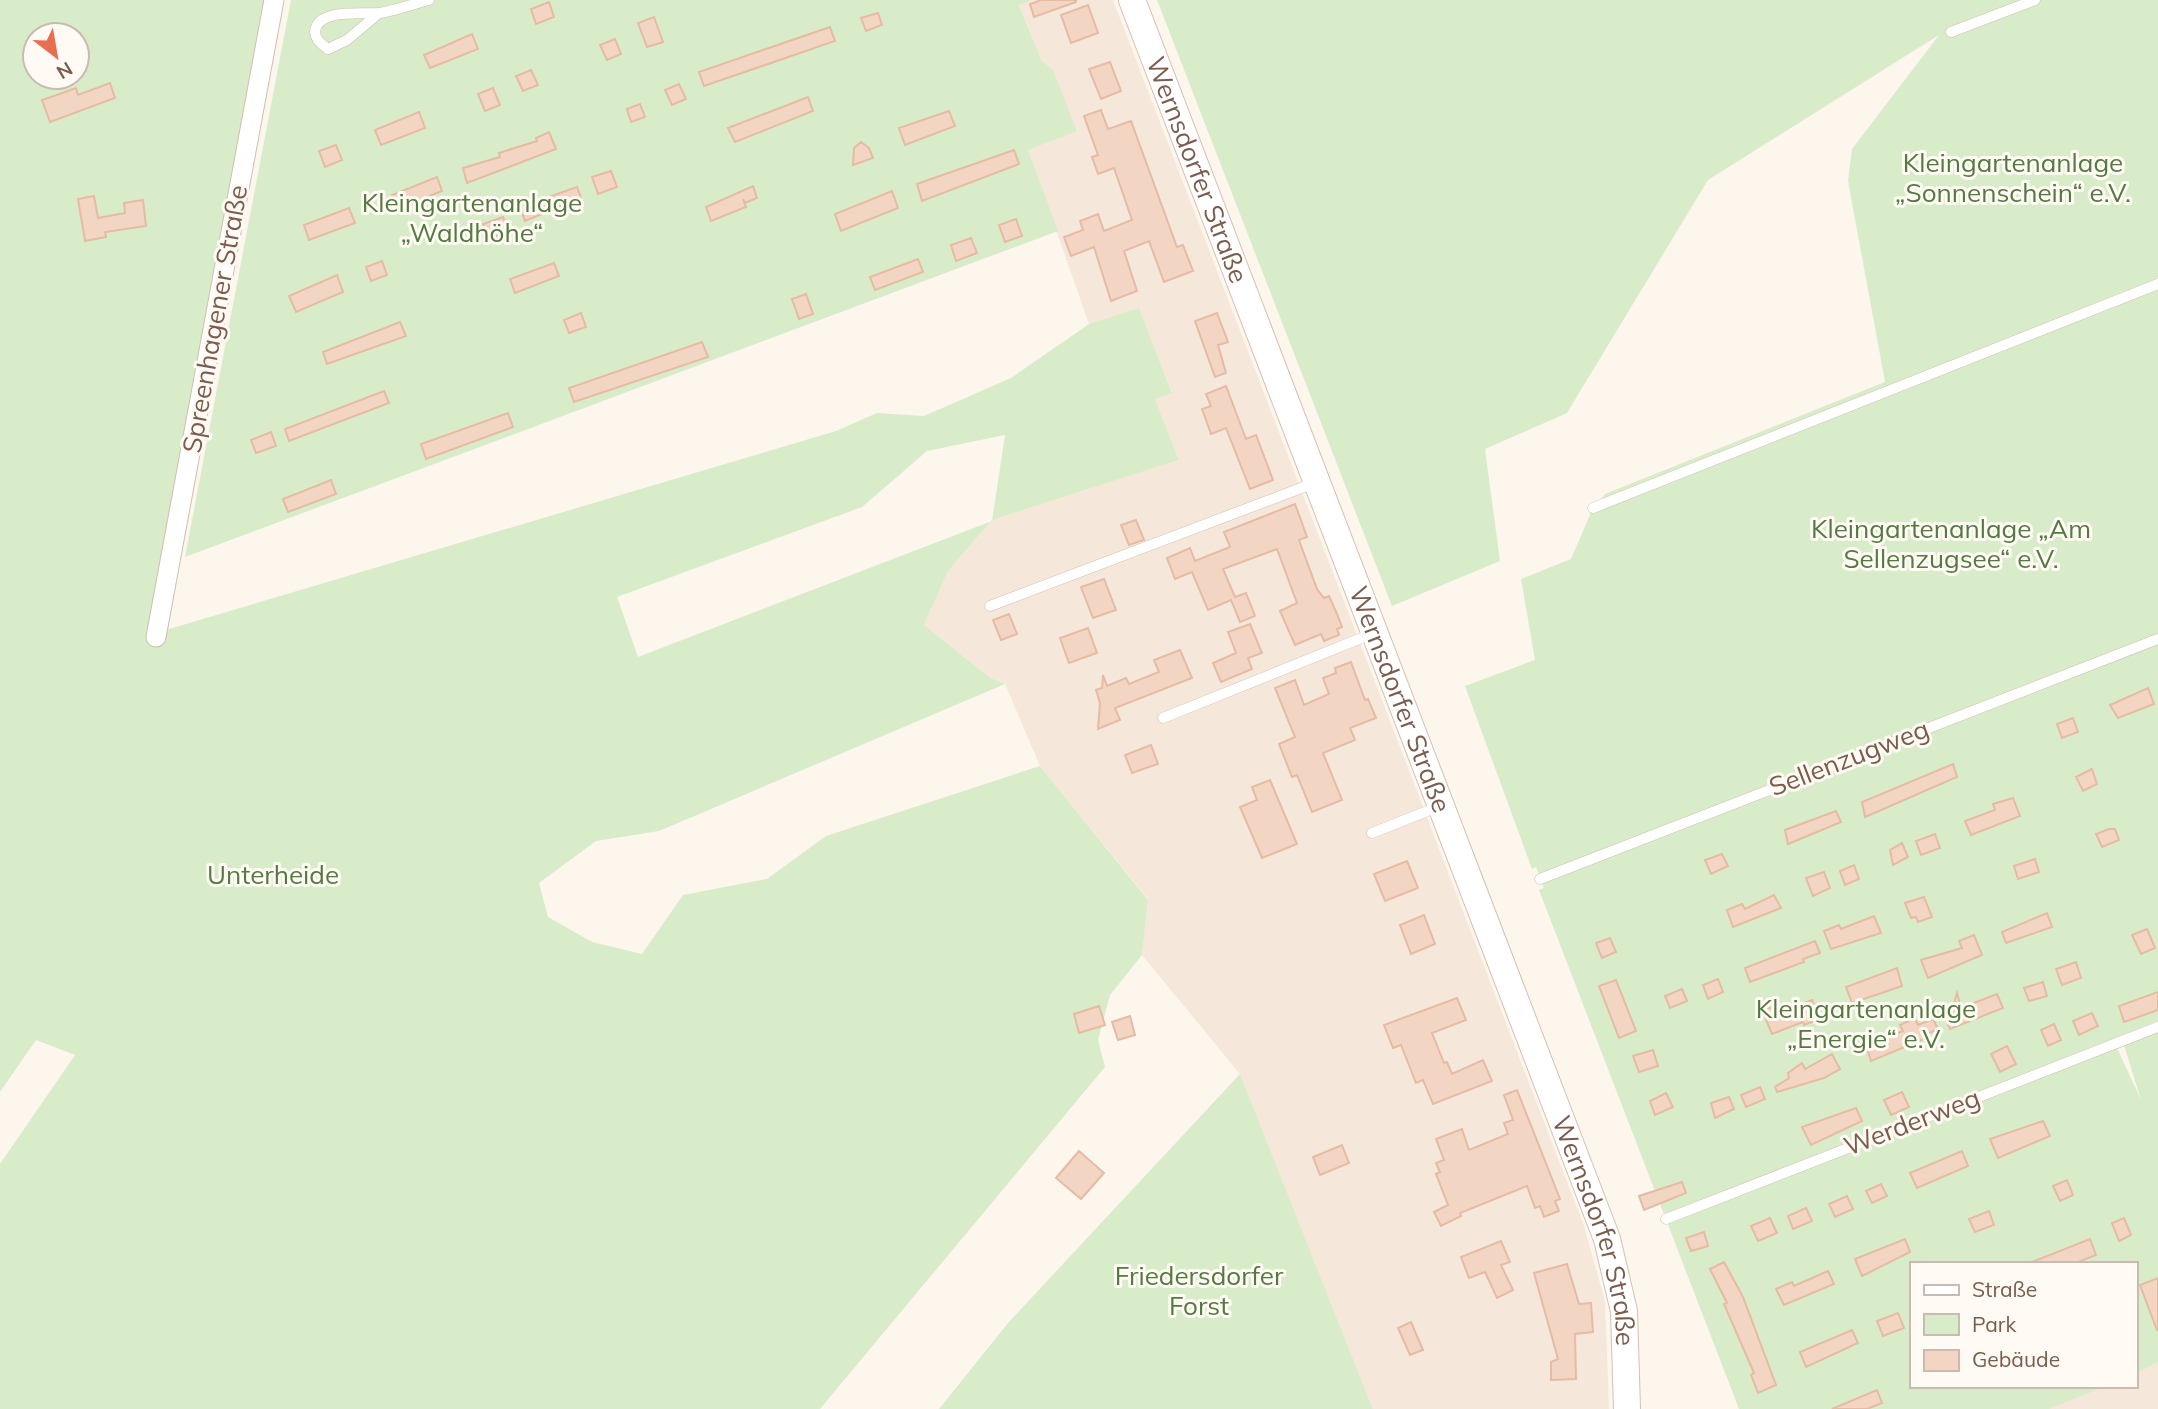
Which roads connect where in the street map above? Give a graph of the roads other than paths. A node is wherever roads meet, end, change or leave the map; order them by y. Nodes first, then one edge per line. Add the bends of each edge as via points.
1 (274, 0) edge
2 (429, 0) edge
3 (1132, 0) edge
4 (2035, 0) edge
5 (379, 13) junction
6 (1951, 32) dead end
7 (2158, 284) edge
8 (1317, 482) junction
9 (1593, 508) dead end
10 (990, 606) dead end
11 (1375, 632) junction
12 (156, 637) dead end
13 (2158, 639) edge
14 (1163, 718) dead end
15 (1441, 806) junction
16 (1372, 833) dead end
17 (1540, 879) dead end
18 (2158, 1027) edge
19 (1666, 1219) dead end
20 (1627, 1409) edge

1 - 12 street, Spreenhagener Straße
2 - 5 lane
3 - 8 main road, Wernsdorfer Straße
4 - 6 lane
5 - 5 lane via 335,14 315,33 318,41 328,49 337,47
7 - 9 lane
8 - 10 lane
8 - 11 main road, Wernsdorfer Straße
11 - 14 lane
11 - 15 main road, Wernsdorfer Straße
13 - 17 lane, Sellenzugweg
15 - 16 lane
15 - 20 main road, Wernsdorfer Straße via 1607,1239 1624,1311
18 - 19 lane, Werderweg

